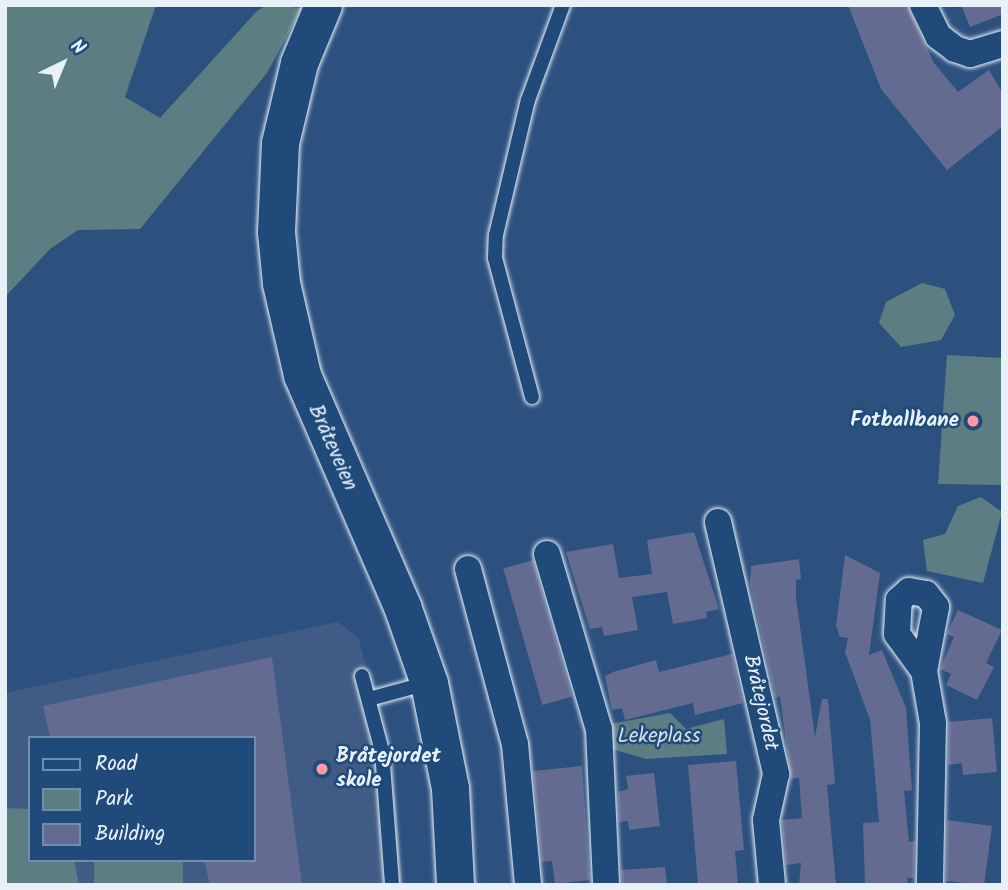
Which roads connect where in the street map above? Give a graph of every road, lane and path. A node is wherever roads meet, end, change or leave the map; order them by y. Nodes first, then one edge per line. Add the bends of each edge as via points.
1 (323, 5) edge
2 (563, 5) edge
3 (923, 5) edge
4 (1003, 44) edge
5 (532, 397) dead end
6 (718, 522) dead end
7 (547, 554) dead end
8 (468, 569) dead end
9 (925, 671) dead end
10 (362, 676) dead end
11 (429, 682) junction
12 (369, 699) junction
13 (392, 885) edge
14 (455, 885) edge
15 (528, 885) edge
16 (606, 885) edge
17 (772, 885) edge
18 (930, 885) edge

1 - 11 main road, Bråteveien via 293,85 280,143 276,203 286,314 310,398 402,606
2 - 5 lane via 528,100 496,234 495,258
3 - 4 street via 938,36 955,49 970,54
6 - 17 street, Bråtejordet via 776,774 766,820
7 - 16 street via 599,729
8 - 15 street via 515,744
9 - 18 street via 933,723
10 - 12 lane
11 - 12 lane
11 - 14 main road, Bråteveien via 450,788
12 - 13 lane via 387,791

